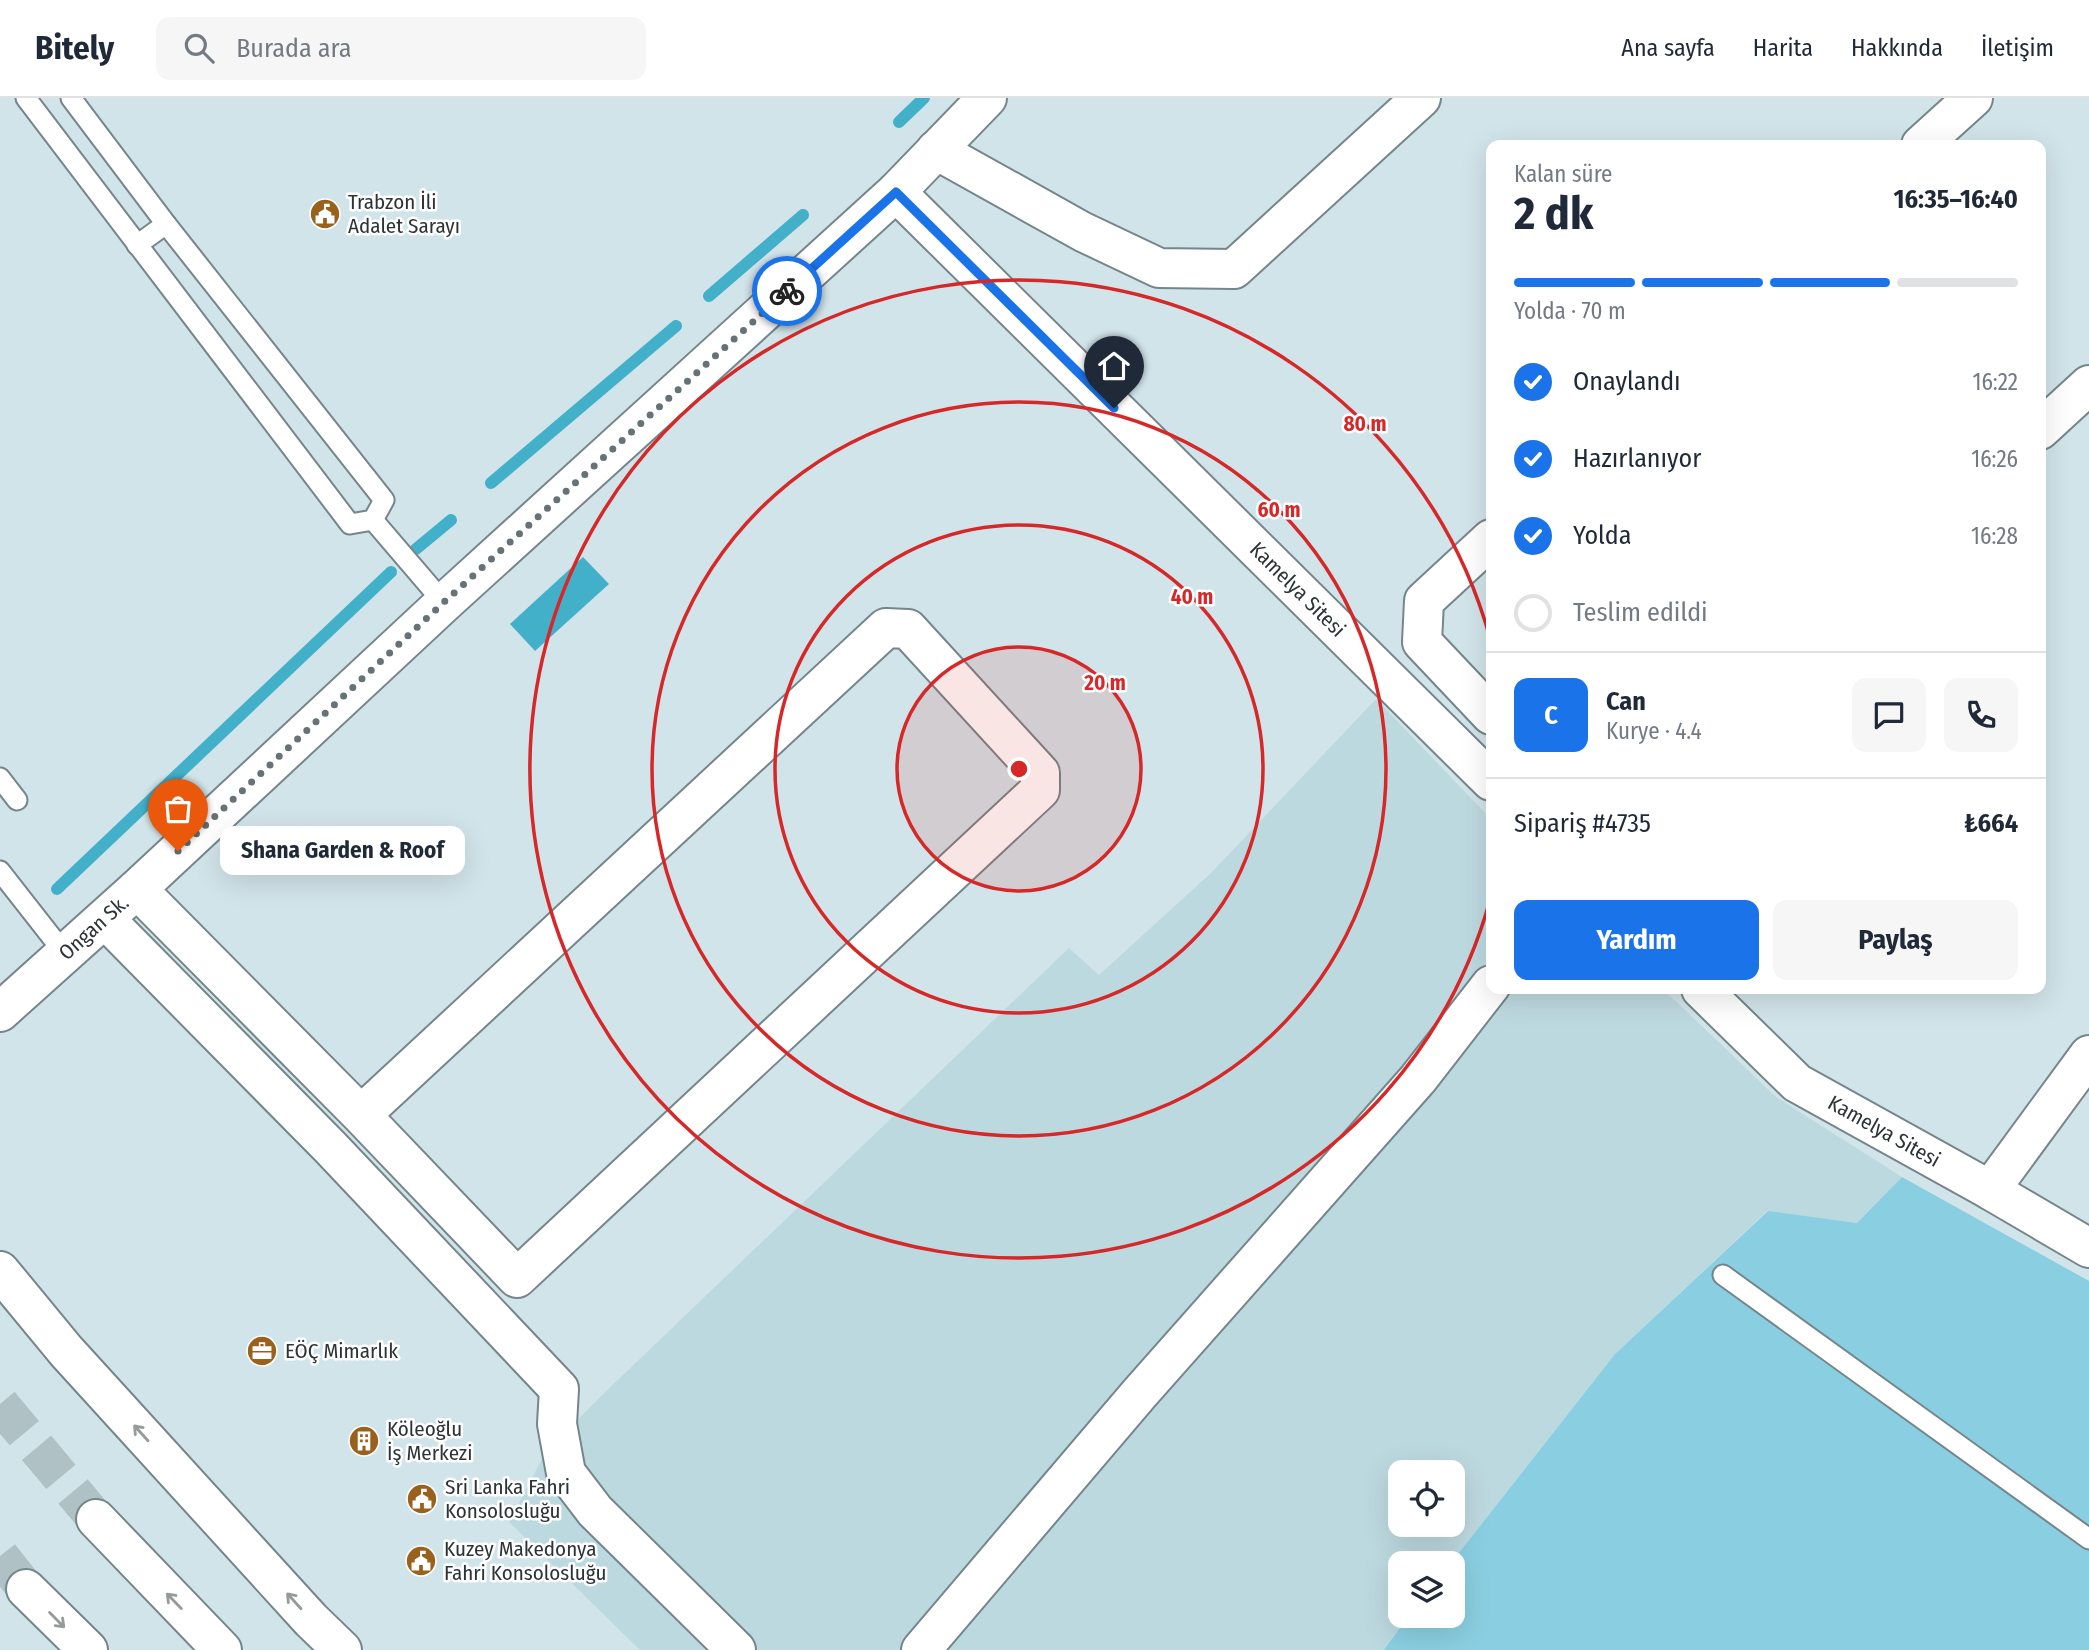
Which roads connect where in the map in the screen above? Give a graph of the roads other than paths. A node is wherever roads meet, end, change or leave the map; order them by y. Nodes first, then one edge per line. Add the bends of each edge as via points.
1 (26, 98) edge
2 (72, 98) edge
3 (987, 98) edge
4 (1421, 98) edge
5 (1973, 98) edge
6 (1927, 140) edge
7 (936, 150) junction
8 (896, 192) junction
9 (166, 224) junction
10 (137, 245) junction
11 (2089, 385) edge
12 (2046, 424) edge
13 (373, 520) junction
14 (1486, 544) edge
15 (443, 603) junction
16 (1486, 710) edge
17 (1486, 776) edge
18 (0, 778) edge
19 (17, 800) dead end
20 (0, 870) edge
21 (137, 889) junction
22 (104, 919) junction
23 (65, 954) junction
24 (1486, 991) edge
25 (1706, 994) edge
26 (0, 1012) edge
27 (2089, 1055) edge
28 (361, 1115) junction
29 (1990, 1190) junction
30 (2089, 1248) edge
31 (0, 1270) edge
32 (1723, 1275) dead end
33 (96, 1519) tunnel mouth
34 (2089, 1539) edge
35 (26, 1589) tunnel mouth
36 (88, 1650) edge
37 (222, 1650) edge
38 (342, 1650) edge
39 (736, 1650) edge
40 (921, 1650) edge

1 - 10 lane
2 - 9 lane
3 - 7 main road, Ongan Sk.
4 - 7 main road via 1234,269 1159,268 1083,232
5 - 6 main road
7 - 8 main road, Ongan Sk.
8 - 15 main road, Ongan Sk.
8 - 17 main road, Kamelya Sitesi
9 - 10 lane
9 - 13 lane via 384,500
10 - 13 lane via 350,524
11 - 12 main road
13 - 15 lane
14 - 16 main road via 1423,601 1423,642
15 - 21 main road, Ongan Sk.
18 - 19 lane
20 - 23 lane
21 - 22 main road, Ongan Sk.
21 - 28 main road
22 - 23 main road, Ongan Sk.
22 - 39 main road via 330,1147 559,1389 557,1423 566,1473 595,1511
23 - 26 main road, Ongan Sk.
24 - 40 main road via 1418,1079
25 - 29 main road, Kamelya Sitesi via 1797,1083
27 - 29 main road
28 - 28 main road via 517,1278 1040,790 1040,773 908,629 886,628
29 - 30 main road, Kamelya Sitesi
38 -> 31 main road via 66,1351
32 - 34 lane
37 -> 33 main road
35 -> 36 main road

